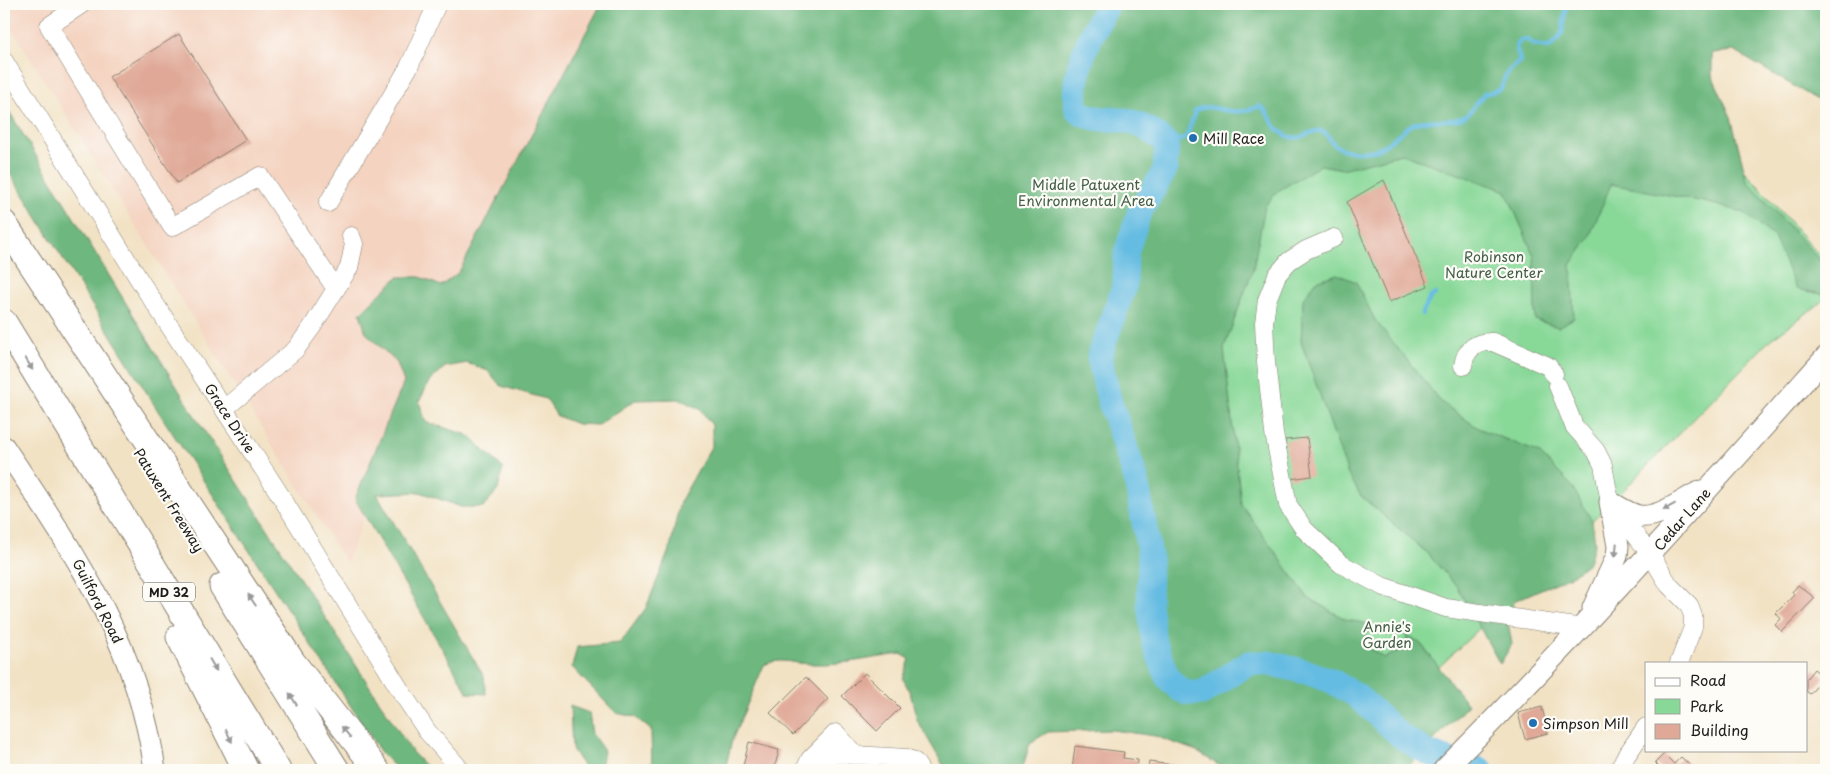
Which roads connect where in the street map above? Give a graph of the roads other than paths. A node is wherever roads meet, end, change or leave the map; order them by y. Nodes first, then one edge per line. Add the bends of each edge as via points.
1 (82, 4) edge
2 (437, 4) edge
3 (4, 61) edge
4 (328, 203) dead end
5 (4, 223) edge
6 (4, 228) edge
7 (351, 236) dead end
8 (1334, 238) dead end
9 (336, 289) junction
10 (4, 322) edge
11 (1826, 357) edge
12 (1462, 366) dead end
13 (224, 409) junction
14 (60, 414) junction
15 (4, 447) edge
16 (1712, 485) junction
17 (1610, 502) junction
18 (1651, 555) junction
19 (1583, 628) junction
20 (1680, 662) edge
21 (1536, 679) junction
22 (1645, 728) edge
23 (155, 770) edge
24 (246, 770) edge
25 (278, 770) edge
26 (337, 770) edge
27 (377, 770) edge
28 (461, 770) edge
29 (805, 770) edge
30 (920, 770) edge
31 (1444, 770) edge
32 (1465, 770) edge
33 (1619, 770) edge

1 - 9 street via 49,26 172,227 260,176
2 - 4 street via 410,67
3 - 13 street, Grace Drive via 140,281
27 -> 5 highway via 293,662
26 -> 6 highway, Patuxent Freeway via 146,464
7 - 9 street via 354,255
8 - 19 street via 1289,261 1278,275 1267,300 1264,323 1266,362 1274,433 1288,505 1304,529 1341,564 1382,586 1446,608
9 - 13 street via 296,349
10 -> 14 highway, MD 32
11 - 16 main road, Cedar Lane
12 - 17 street via 1472,347 1485,342 1493,342 1548,366 1574,426 1596,450 1603,465
13 - 28 street, Grace Drive via 402,693 427,731
14 -> 24 highway via 118,531 161,603
14 -> 25 highway, MD 32
15 - 23 main road, Guilford Road via 86,572 113,627 141,703
16 -> 17 main road via 1647,516 1631,513
16 - 18 main road, Cedar Lane
17 - 18 street
17 -> 19 main road via 1617,556
18 - 19 main road, Cedar Lane
18 - 20 street via 1669,585 1689,605 1693,616 1693,627
19 - 21 main road, Cedar Lane
21 - 31 main road, Cedar Lane
21 - 32 main road, Cedar Lane
22 - 33 street
29 - 30 street via 807,763 836,733 854,755 907,758

